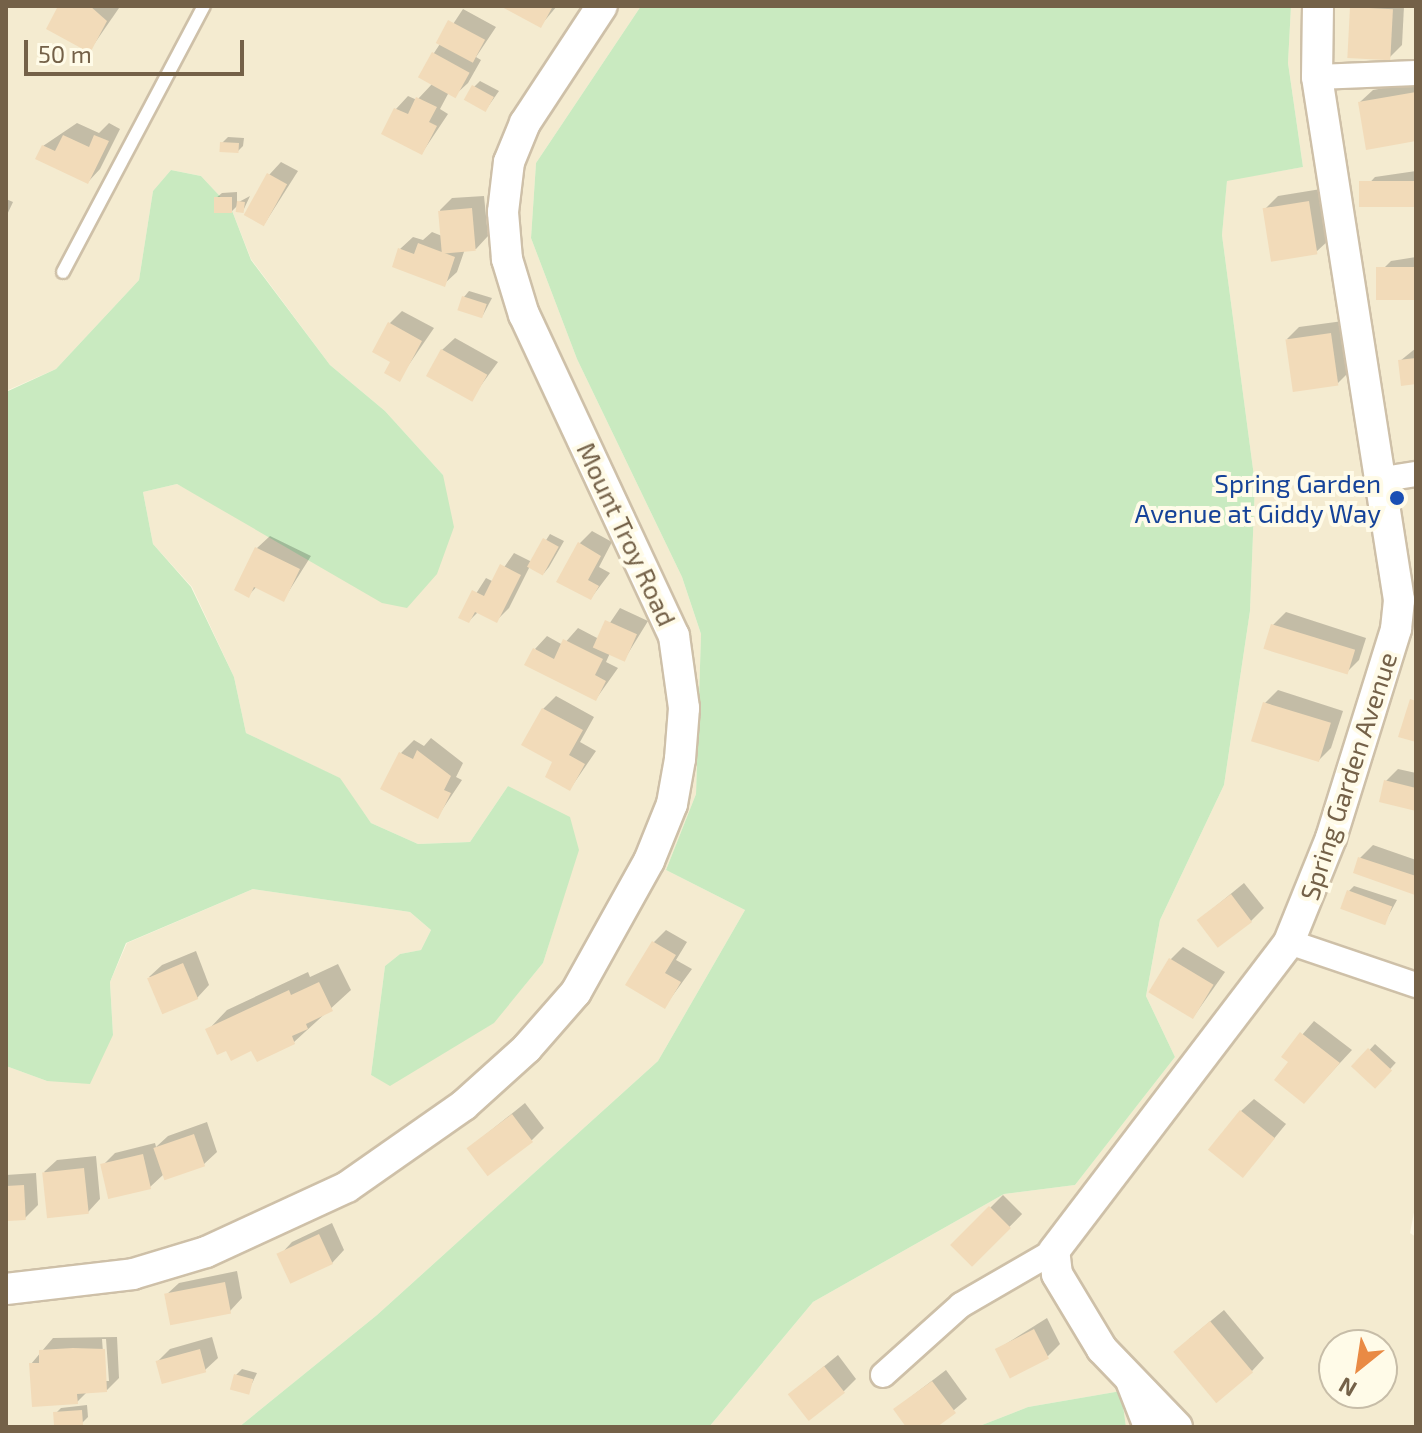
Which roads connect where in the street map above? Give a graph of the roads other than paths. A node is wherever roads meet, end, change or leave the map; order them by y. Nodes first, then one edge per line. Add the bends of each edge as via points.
1 (204, 6) edge
2 (602, 6) edge
3 (1318, 6) edge
4 (1416, 73) edge
5 (1317, 77) junction
6 (63, 272) dead end
7 (1416, 474) edge
8 (1378, 480) junction
9 (1289, 942) junction
10 (1416, 985) edge
11 (1054, 1251) junction
12 (6, 1289) edge
13 (883, 1375) dead end
14 (1128, 1379) junction
15 (1146, 1427) edge
16 (1177, 1427) edge

1 - 6 lane
2 - 12 street, Mount Troy Road via 525,123 509,162 503,212 507,259 524,315 674,636 684,708 680,759 672,804 649,861 576,992 527,1048 464,1105 347,1187 206,1252 133,1274
3 - 5 street, Spring Garden Avenue
4 - 5 street
5 - 8 street, Spring Garden Avenue
7 - 8 street
8 - 9 street, Spring Garden Avenue via 1399,600 1396,629 1331,838
9 - 10 street
9 - 11 street, Spring Garden Avenue
11 - 13 street via 961,1305
11 - 14 street via 1057,1274 1102,1349
14 - 15 street
14 - 16 street

